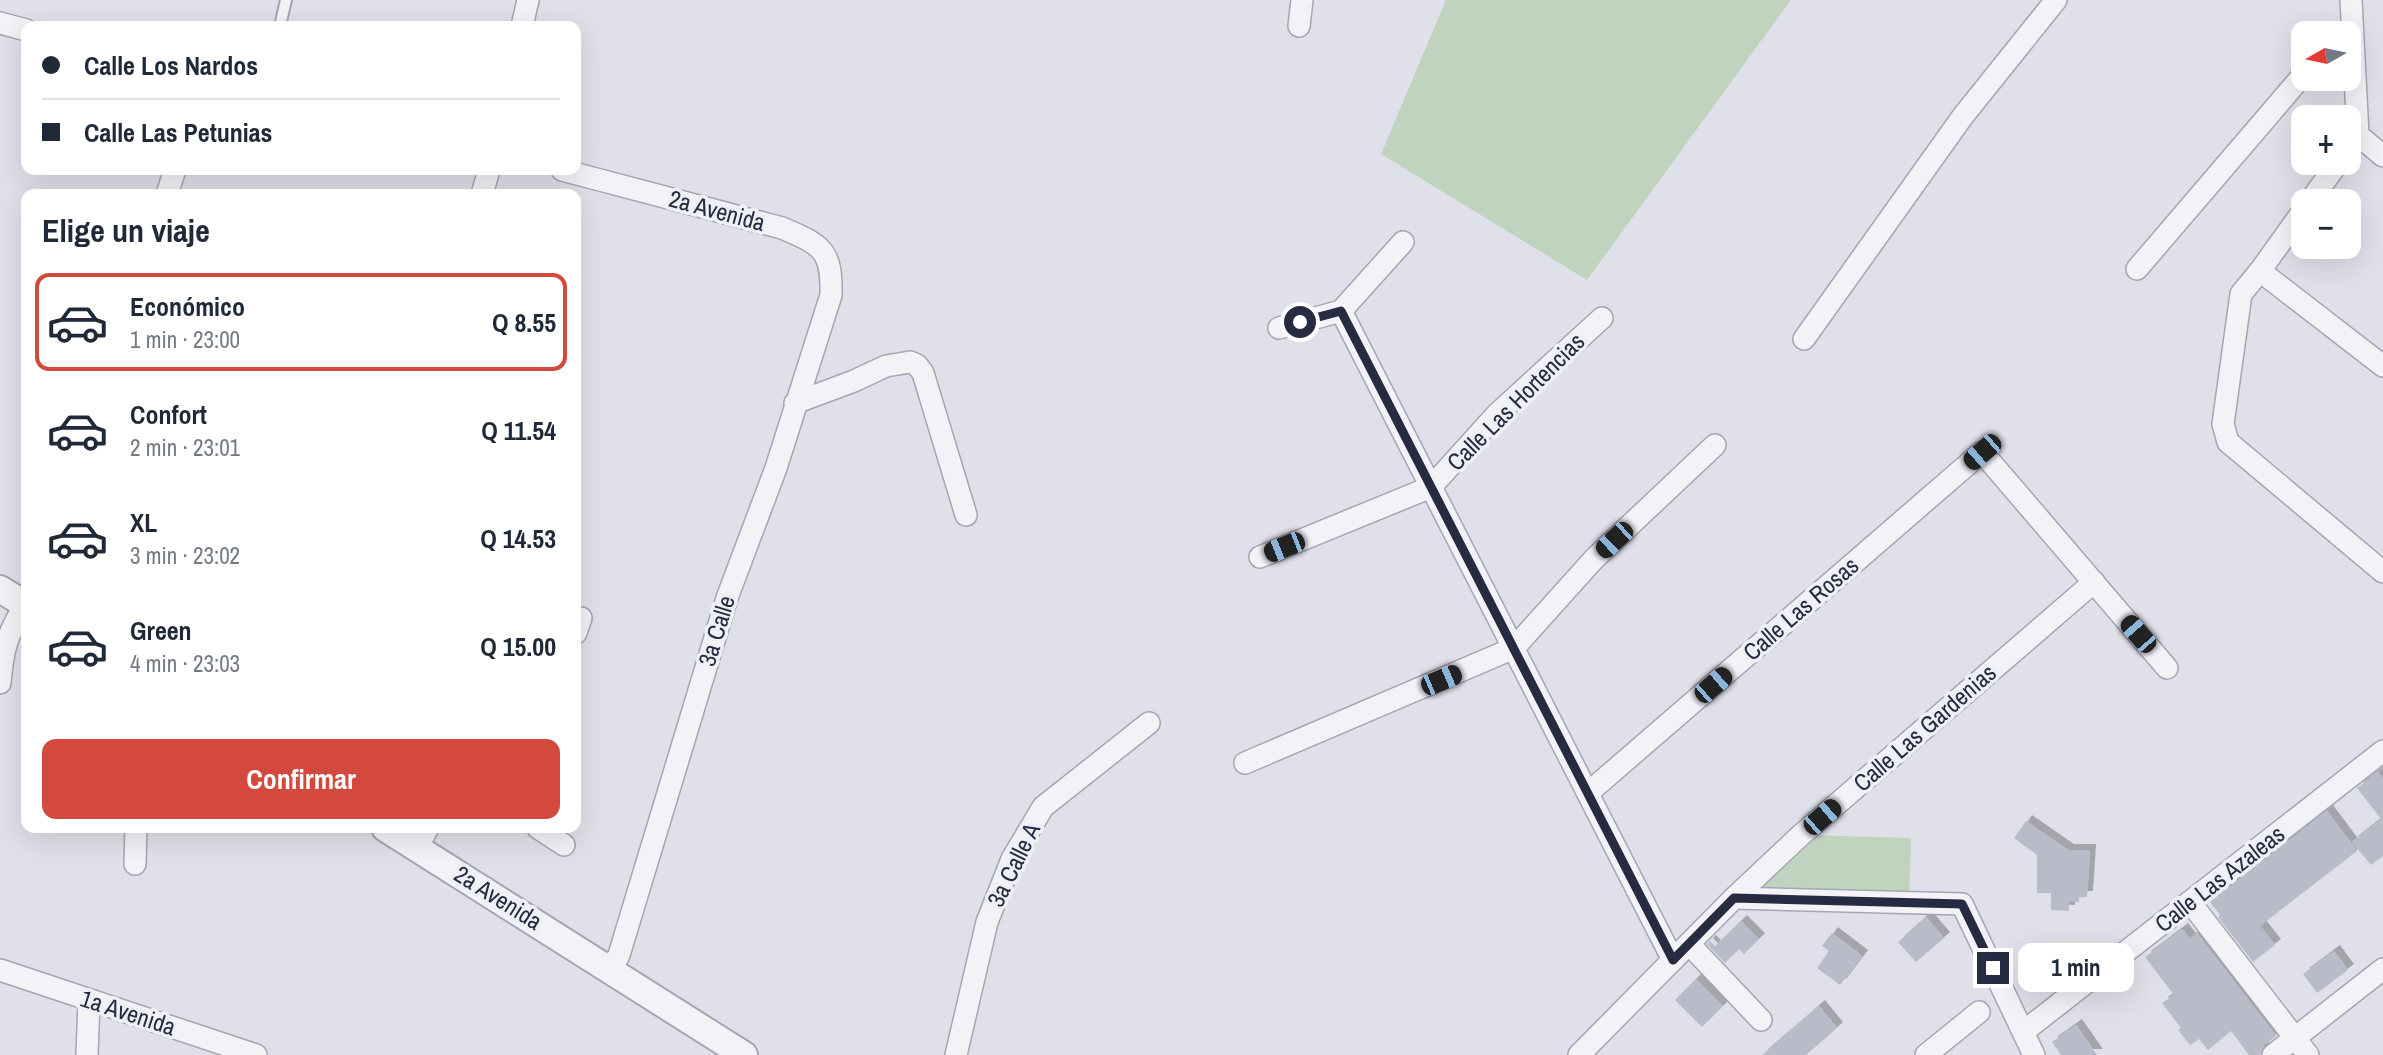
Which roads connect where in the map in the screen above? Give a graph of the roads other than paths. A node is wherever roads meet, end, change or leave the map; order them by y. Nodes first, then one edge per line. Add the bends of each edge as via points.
1 (286, 0) edge
2 (528, 0) edge
3 (1302, 0) edge
4 (2056, 0) edge
5 (2347, 18) edge
6 (281, 21) edge
7 (523, 21) edge
8 (0, 23) edge
9 (1299, 26) dead end
10 (21, 29) edge
11 (2291, 89) edge
12 (2351, 105) edge
13 (2361, 146) edge
14 (2383, 156) edge
15 (581, 175) edge
16 (2291, 228) edge
17 (1403, 242) dead end
18 (2137, 269) dead end
19 (2260, 271) junction
20 (831, 295) joint
21 (1341, 311) junction
22 (1602, 318) dead end
23 (1279, 328) dead end
24 (1804, 339) dead end
25 (2383, 366) edge
26 (795, 403) junction
27 (1715, 445) dead end
28 (1431, 487) junction
29 (966, 515) dead end
30 (1260, 557) dead end
31 (2383, 572) edge
32 (2094, 582) junction
33 (0, 589) edge
34 (21, 602) edge
35 (21, 613) edge
36 (1514, 648) junction
37 (2167, 668) dead end
38 (0, 683) edge
39 (1149, 723) dead end
40 (2383, 751) edge
41 (1245, 763) dead end
42 (1588, 793) junction
43 (136, 833) edge
44 (404, 833) edge
45 (546, 833) edge
46 (422, 838) edge
47 (564, 845) dead end
48 (135, 864) dead end
49 (1734, 898) junction
50 (2190, 902) junction
51 (1689, 944) junction
52 (1673, 960) junction
53 (611, 969) junction
54 (2383, 969) edge
55 (0, 970) edge
56 (89, 1001) junction
57 (1979, 1012) dead end
58 (1761, 1020) dead end
59 (2023, 1032) junction
60 (2295, 1038) junction
61 (87, 1055) edge
62 (256, 1055) edge
63 (744, 1055) edge
64 (956, 1055) edge
65 (1579, 1055) edge
66 (1926, 1055) edge
67 (2034, 1055) edge
68 (2273, 1055) edge
69 (2308, 1055) edge

1 - 6 lane
2 - 7 street
3 - 9 street
4 - 24 street via 1963,116
5 - 12 street
8 - 10 street
11 - 18 street
13 - 14 street
15 - 20 street, 2a Avenida via 782,228 808,239 824,251 832,272
16 - 19 street
17 - 21 street
19 - 25 street
19 - 31 street via 2241,295 2223,424 2228,442
20 - 26 street, 3a Calle
21 - 23 street
21 - 28 street
22 - 28 street, Calle Las Hortencias via 1497,414
26 - 29 street via 886,366 917,365
26 - 53 street, 3a Calle via 727,598
27 - 36 street via 1594,559
28 - 30 street
28 - 36 street
32 - 37 street
32 - 42 street, Calle Las Rosas via 1982,452
32 - 49 street, Calle Las Gardenias
33 - 34 street
35 - 38 street via 5,645
36 - 41 street
36 - 42 street
39 - 64 street, 3a Calle A via 1043,807 1012,859 987,922
40 - 50 street, Calle Las Azaleas
42 - 52 street
43 - 48 street
44 - 46 street, 2a Avenida
45 - 47 street
46 - 53 street, 2a Avenida
49 - 51 street, Calle Las Gardenias
49 - 59 street via 1962,904
50 - 59 street, Calle Las Azaleas
50 - 60 street
51 - 52 street, Calle Las Gardenias
51 - 58 street
52 - 65 street, Calle Las Gardenias
53 - 63 street, 2a Avenida
54 - 60 street
55 - 56 street, 1a Avenida
56 - 61 street
56 - 62 street, 1a Avenida
57 - 66 street
59 - 67 street
60 - 68 street
60 - 69 street

